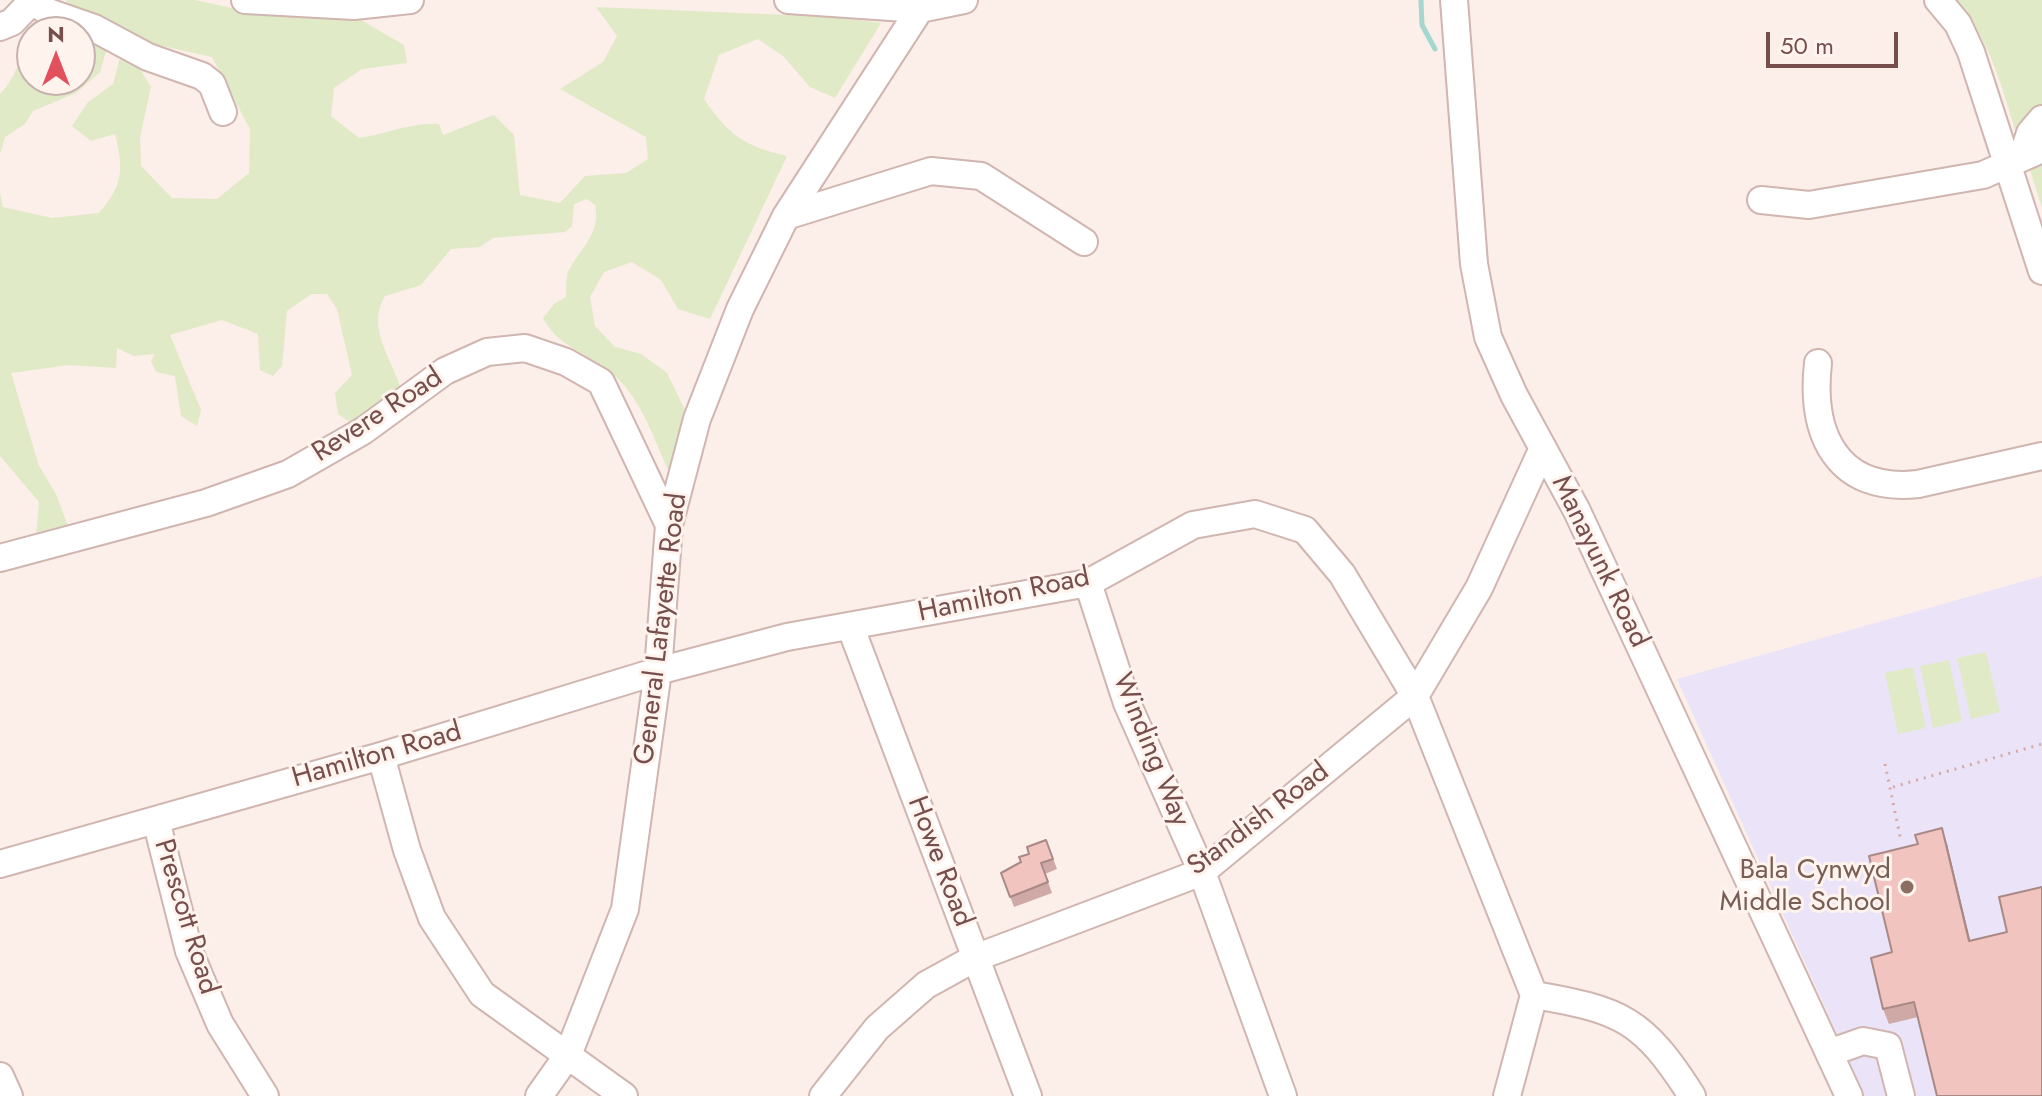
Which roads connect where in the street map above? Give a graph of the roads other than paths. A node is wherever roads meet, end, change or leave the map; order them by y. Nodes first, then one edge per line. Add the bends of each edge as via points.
1 (245, 0) edge
2 (410, 0) edge
3 (788, 0) edge
4 (964, 0) edge
5 (1454, 0) edge
6 (1938, 0) edge
7 (32, 1) edge
8 (360, 2) edge
9 (920, 9) junction
10 (0, 27) edge
11 (223, 112) dead end
12 (2042, 119) edge
13 (2024, 156) edge
14 (1761, 200) dead end
15 (786, 216) junction
16 (1084, 242) dead end
17 (2042, 271) edge
18 (1818, 363) dead end
19 (1543, 448) junction
20 (2042, 456) edge
21 (669, 525) junction
22 (0, 558) edge
23 (1088, 583) junction
24 (851, 628) junction
25 (658, 671) junction
26 (1415, 696) junction
27 (381, 756) junction
28 (156, 820) junction
29 (0, 864) edge
30 (1202, 872) junction
31 (975, 958) junction
32 (1534, 995) junction
33 (1829, 1053) junction
34 (568, 1055) junction
35 (0, 1076) edge
36 (9, 1096) edge
37 (265, 1096) edge
38 (539, 1096) edge
39 (624, 1096) edge
40 (823, 1096) edge
41 (1028, 1096) edge
42 (1283, 1096) edge
43 (1507, 1096) edge
44 (1692, 1096) edge
45 (1849, 1096) edge
46 (1901, 1096) edge

1 - 8 street
2 - 8 street
3 - 9 street
4 - 9 street
5 - 19 street, Manayunk Road via 1482,312 1499,364
6 - 13 street via 1958,24
7 - 10 street
7 - 11 street via 148,57 202,76 212,84
9 - 15 street, General Lafayette Road
12 - 13 street via 2030,133
13 - 14 street via 1983,175 1834,201
13 - 17 street
15 - 16 street via 931,171 981,176
15 - 21 street, General Lafayette Road via 740,309 697,419
18 - 20 street via 1816,402 1822,433 1839,460 1865,479 1918,484
19 - 26 street, Standish Road via 1479,588
19 - 33 street, Manayunk Road
21 - 22 street, Revere Road via 601,382 525,348 487,352 445,371 363,431 288,474 206,503
21 - 25 street, General Lafayette Road
23 - 24 street, Hamilton Road
23 - 26 street, Hamilton Road via 1193,525 1255,514 1305,530 1342,574
23 - 30 street, Winding Way via 1127,703
24 - 25 street, Hamilton Road via 787,637
24 - 31 street, Howe Road
25 - 27 street, Hamilton Road
25 - 34 street, General Lafayette Road via 625,909
26 - 30 street, Standish Road
26 - 32 street, Hamilton Road
27 - 28 street, Hamilton Road
27 - 34 street via 432,918 482,994
28 - 29 street, Hamilton Road
28 - 37 street, Prescott Road via 189,951 220,1024
30 - 31 street, Standish Road
30 - 42 street, Winding Way
31 - 40 street, Standish Road via 926,985 877,1028
31 - 41 street, Howe Road
32 - 43 street
32 - 44 street via 1629,1019 1669,1060
33 - 45 street, Manayunk Road
33 - 46 street via 1863,1041 1888,1046
34 - 38 street, General Lafayette Road
34 - 39 street
35 - 36 street

